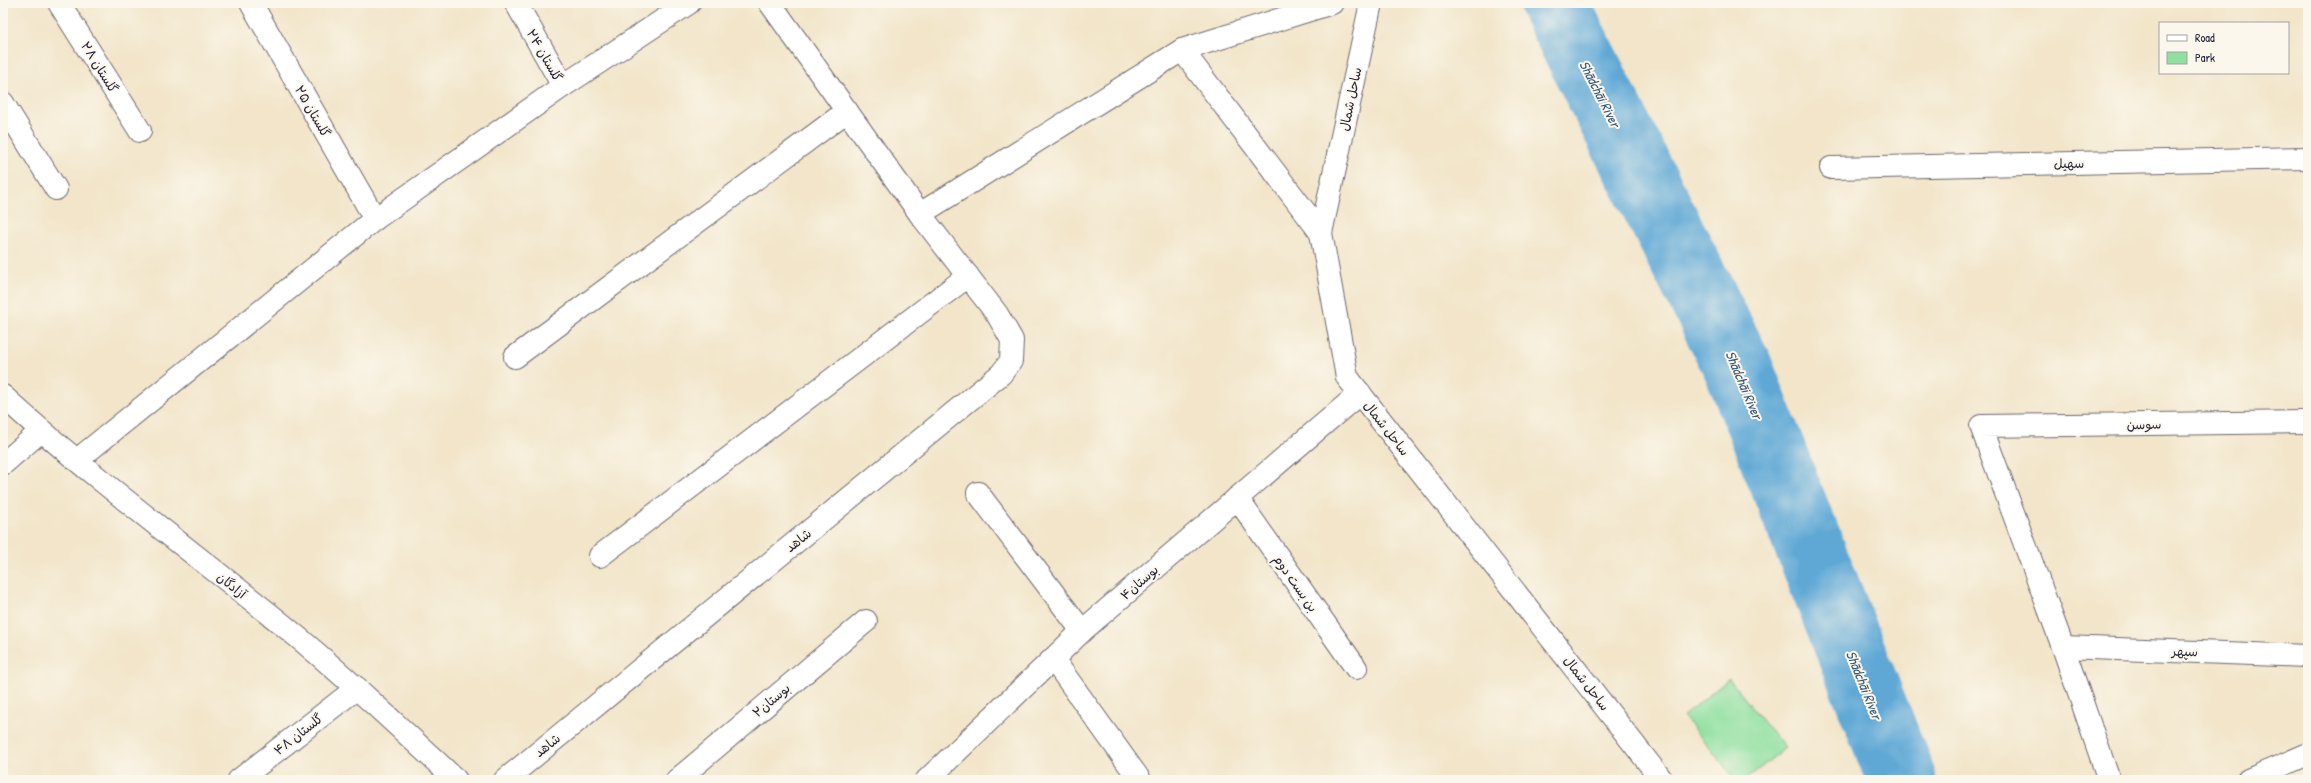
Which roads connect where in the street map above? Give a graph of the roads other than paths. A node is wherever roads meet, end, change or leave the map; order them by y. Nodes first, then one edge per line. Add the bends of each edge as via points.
1 (60, 3) edge
2 (251, 3) edge
3 (516, 3) edge
4 (689, 3) edge
5 (770, 3) edge
6 (1332, 3) edge
7 (1371, 3) edge
8 (1182, 50) junction
9 (563, 86) junction
10 (3, 103) edge
11 (847, 112) junction
12 (140, 131) dead end
13 (2308, 158) edge
14 (1830, 168) dead end
15 (56, 189) dead end
16 (920, 214) junction
17 (375, 219) junction
18 (1321, 233) junction
19 (968, 276) junction
20 (515, 357) dead end
21 (1360, 393) junction
22 (3, 396) edge
23 (2308, 422) edge
24 (41, 431) junction
25 (77, 460) junction
26 (3, 464) edge
27 (978, 493) dead end
28 (1237, 498) junction
29 (600, 556) dead end
30 (866, 621) dead end
31 (1082, 631) junction
32 (2063, 647) junction
33 (2308, 656) edge
34 (1053, 659) junction
35 (1356, 668) dead end
36 (357, 688) junction
37 (2308, 754) edge
38 (239, 780) edge
39 (456, 780) edge
40 (504, 780) edge
41 (677, 780) edge
42 (926, 780) edge
43 (1140, 780) edge
44 (1662, 780) edge
45 (2109, 780) edge
46 (2248, 780) edge

1 - 12 street, گلستان ۲۸
2 - 17 street, گلستان ۲۵
3 - 9 street, گلستان ۲۴
4 - 9 street
5 - 11 street, شاهد
6 - 8 street
7 - 18 street, ساحل شمال
8 - 16 street
8 - 18 street
9 - 17 street
10 - 15 street
11 - 16 street, شاهد
11 - 20 street
13 - 14 street, سهیل
16 - 19 street, شاهد
17 - 25 street
18 - 21 street, ساحل شمال via 1347,377
19 - 29 street
19 - 40 street, شاهد via 997,314 1012,340 1011,361 1001,374
21 - 28 street, بوستان۴
21 - 44 street, ساحل شمال
22 - 24 street, آزادگان
23 - 32 street, سوسن via 1981,426
24 - 25 street, آزادگان
24 - 26 street
25 - 36 street, آزادگان
27 - 31 street
28 - 31 street, بوستان۴
28 - 35 street, بن بست دوم
30 - 41 street, بوستان۲
31 - 34 street, بوستان۴
32 - 33 street, سپهر
32 - 45 street
34 - 42 street, بوستان۴
34 - 43 street
36 - 38 street, گلستان ۴۸
36 - 39 street, آزادگان
37 - 46 street

